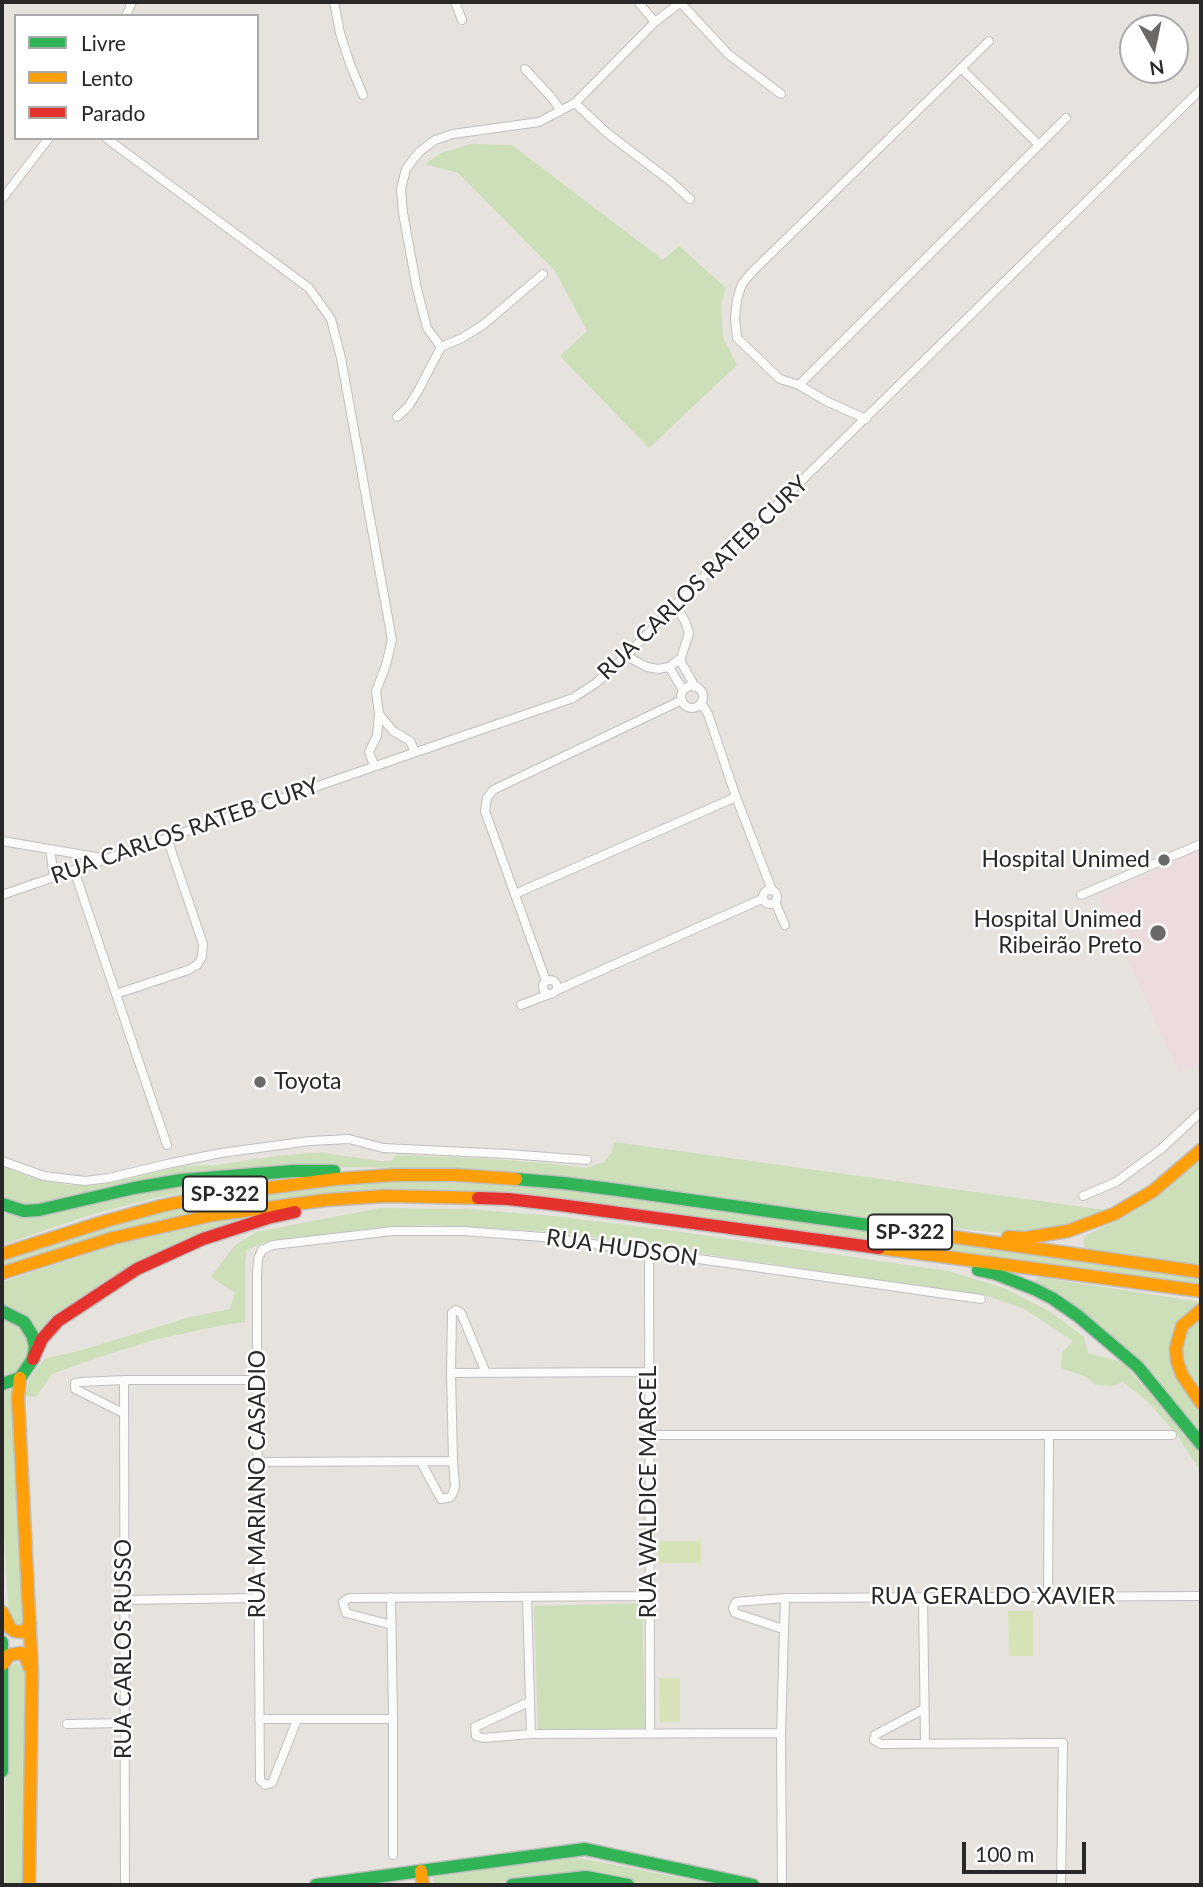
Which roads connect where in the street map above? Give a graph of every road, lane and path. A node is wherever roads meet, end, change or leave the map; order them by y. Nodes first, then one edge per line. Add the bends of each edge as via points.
1 (334, 2) edge
2 (455, 2) edge
3 (638, 2) edge
4 (681, 2) edge
5 (462, 20) dead end
6 (655, 22) junction
7 (989, 41) dead end
8 (961, 68) junction
9 (525, 69) dead end
10 (1201, 89) edge
11 (781, 94) dead end
12 (363, 95) dead end
13 (575, 103) junction
14 (561, 111) junction
15 (1066, 118) dead end
16 (47, 140) edge
17 (109, 140) edge
18 (1039, 145) junction
19 (2, 199) edge
20 (690, 199) dead end
21 (543, 274) dead end
22 (441, 347) junction
23 (799, 385) junction
24 (397, 417) dead end
25 (866, 419) junction
26 (675, 606) junction
27 (626, 656) junction
28 (680, 660) junction
29 (669, 667) junction
30 (695, 687) junction
31 (683, 690) junction
32 (682, 700) junction
33 (701, 702) junction
34 (379, 714) junction
35 (393, 732) junction
36 (377, 736) junction
37 (415, 752) junction
38 (374, 765) junction
39 (736, 797) junction
40 (167, 838) junction
41 (2, 841) edge
42 (1201, 844) edge
43 (50, 849) junction
44 (106, 859) junction
45 (74, 870) junction
46 (54, 877) junction
47 (772, 890) junction
48 (515, 894) junction
49 (2, 895) edge
50 (1081, 895) dead end
51 (762, 899) junction
52 (775, 902) junction
53 (785, 925) dead end
54 (546, 981) junction
55 (557, 990) junction
56 (116, 994) junction
57 (547, 995) junction
58 (521, 1005) dead end
59 (1201, 1112) edge
60 (167, 1144) dead end
61 (1201, 1150) edge
62 (587, 1160) dead end
63 (2, 1161) edge
64 (456, 1175) junction
65 (385, 1196) junction
66 (1083, 1196) dead end
67 (2, 1205) edge
68 (884, 1228) junction
69 (884, 1249) junction
70 (262, 1250) joint
71 (649, 1252) junction
72 (2, 1254) edge
73 (1201, 1272) edge
74 (2, 1273) edge
75 (1201, 1291) edge
76 (982, 1299) dead end
77 (1201, 1310) edge
78 (2, 1311) edge
79 (33, 1359) junction
80 (649, 1372) junction
81 (451, 1373) junction
82 (486, 1373) junction
83 (20, 1378) junction
84 (124, 1380) junction
85 (257, 1380) junction
86 (2, 1384) edge
87 (1201, 1403) edge
88 (123, 1413) junction
89 (648, 1435) junction
90 (1049, 1435) junction
91 (1172, 1435) dead end
92 (1201, 1444) edge
93 (453, 1461) junction
94 (259, 1462) junction
95 (422, 1462) junction
96 (1048, 1595) junction
97 (649, 1596) junction
98 (1201, 1596) edge
99 (391, 1597) junction
100 (527, 1597) junction
101 (923, 1597) junction
102 (258, 1598) junction
103 (785, 1598) junction
104 (124, 1600) junction
105 (2, 1612) edge
106 (30, 1623) junction
107 (392, 1625) junction
108 (783, 1629) junction
109 (2, 1642) edge
110 (3, 1664) edge
111 (32, 1672) junction
112 (529, 1702) junction
113 (924, 1709) junction
114 (259, 1718) junction
115 (393, 1719) junction
116 (297, 1720) junction
117 (125, 1723) junction
118 (67, 1724) dead end
119 (650, 1733) junction
120 (781, 1733) junction
121 (531, 1734) junction
122 (925, 1743) junction
123 (2, 1771) edge
124 (393, 1855) dead end
125 (421, 1871) junction
126 (586, 1881) edge
127 (29, 1885) edge
128 (125, 1885) edge
129 (316, 1885) edge
130 (423, 1885) edge
131 (512, 1885) edge
132 (628, 1885) edge
133 (753, 1885) edge
134 (782, 1885) edge
135 (1061, 1885) edge

1 - 12 street via 340,33
2 - 5 street
3 - 6 street
4 - 6 street
4 - 11 street via 728,54
6 - 13 street
7 - 8 street
8 - 18 street
8 - 23 street via 741,284 737,338 780,379
9 - 14 street
10 - 25 street, RUA CARLOS RATEB CURY
13 - 14 street
13 - 20 street
14 - 22 street via 539,122 435,140 406,169 401,189 403,213 417,289 427,328
15 - 18 street
16 - 19 street
17 - 34 street via 309,288 331,319 392,640 376,691
18 - 23 street
21 - 22 street via 483,325
22 - 24 street via 408,407
23 - 25 street
25 - 26 street, RUA CARLOS RATEB CURY
26 - 27 street, RUA CARLOS RATEB CURY
26 - 28 street via 689,633
27 - 29 street via 647,667
27 - 37 street, RUA CARLOS RATEB CURY via 573,698
28 - 29 street
28 - 30 street
29 - 31 street
30 - 31 street
30 - 33 street via 702,693
31 - 32 street
32 - 33 street via 689,707
32 - 48 street via 493,790 486,798 485,811
33 - 39 street
34 - 35 street
34 - 36 street
35 - 36 street
35 - 37 street via 410,741
36 - 38 street via 369,752
37 - 38 street, RUA CARLOS RATEB CURY
38 - 40 street, RUA CARLOS RATEB CURY
39 - 47 street
39 - 48 street
40 - 44 street, RUA CARLOS RATEB CURY
40 - 56 street via 203,944 202,957 188,970
41 - 43 street
42 - 50 street
43 - 44 street
43 - 46 street
44 - 45 street, RUA CARLOS RATEB CURY
45 - 46 street, RUA CARLOS RATEB CURY
45 - 56 street
46 - 49 street, RUA CARLOS RATEB CURY
47 - 51 street via 764,892
47 - 52 street via 777,895
48 - 54 street
51 - 52 street via 769,905
51 - 55 street
52 - 53 street
54 - 55 street via 554,981
54 - 57 street via 542,986
55 - 57 street
56 - 60 street
57 - 58 street
59 - 66 street via 1115,1182
61 - 68 main road via 1135,1203 1068,1231 1025,1238
62 - 63 street via 383,1148 349,1139 221,1153 85,1181 44,1176
64 - 67 main road via 293,1171 181,1180 39,1210
64 - 68 main road, SP-322 via 563,1183
64 - 72 main road, SP-322 via 336,1179 214,1195 106,1221
65 - 69 main road, SP-322 via 508,1199
65 - 74 main road, SP-322 via 201,1217 113,1237
65 - 79 main road via 268,1218 171,1253 137,1269 58,1321
68 - 73 main road, SP-322
69 - 75 main road, SP-322
69 - 92 main road via 996,1274 1052,1298 1124,1353
70 - 71 street, RUA HUDSON via 393,1231 463,1231
70 - 85 street, RUA MARIANO CASADIO via 257,1275
71 - 76 street, RUA HUDSON
71 - 80 street, RUA WALDICE MARCEL
77 - 87 main road via 1182,1326 1176,1348 1182,1375
78 - 79 main road via 29,1328 35,1346
79 - 83 main road
80 - 82 street
80 - 89 street, RUA WALDICE MARCEL
81 - 82 street
81 - 82 street via 452,1313 456,1310
81 - 93 street
83 - 86 main road
83 - 106 main road
84 - 85 street
84 - 88 street, RUA CARLOS RUSSO
84 - 88 street via 75,1383 75,1389
85 - 94 street, RUA MARIANO CASADIO
88 - 104 street, RUA CARLOS RUSSO
89 - 90 street
89 - 97 street, RUA WALDICE MARCEL
90 - 91 street
90 - 96 street
93 - 95 street
93 - 95 street via 456,1487 451,1497 441,1499
94 - 95 street
94 - 102 street, RUA MARIANO CASADIO
96 - 98 street, RUA GERALDO XAVIER
96 - 101 street, RUA GERALDO XAVIER
97 - 100 street
97 - 119 street, RUA WALDICE MARCEL
99 - 100 street
99 - 107 street
99 - 107 street via 343,1602 346,1613
100 - 112 street
101 - 103 street, RUA GERALDO XAVIER
101 - 113 street
102 - 104 street
102 - 114 street, RUA MARIANO CASADIO
103 - 108 street
103 - 108 street, RUA GERALDO XAVIER via 736,1602 733,1608 742,1616
104 - 117 street, RUA CARLOS RUSSO
105 - 106 main road via 14,1631 22,1632
106 - 111 main road
107 - 115 street
108 - 120 street
109 - 110 main road
110 - 111 main road via 9,1655 21,1653
110 - 123 main road
111 - 127 main road
112 - 121 street
112 - 121 street via 475,1727 476,1736 483,1738
113 - 122 street
113 - 122 street via 875,1735 874,1740 881,1744
114 - 116 street
114 - 116 street, RUA MARIANO CASADIO via 260,1780 265,1785 272,1783
115 - 116 street
115 - 124 street
117 - 118 street
117 - 128 street, RUA CARLOS RUSSO
119 - 120 street
119 - 121 street
120 - 134 street
122 - 135 street via 1063,1743
125 - 129 main road
125 - 130 main road
125 - 133 main road via 584,1849
126 - 131 main road
126 - 132 main road

